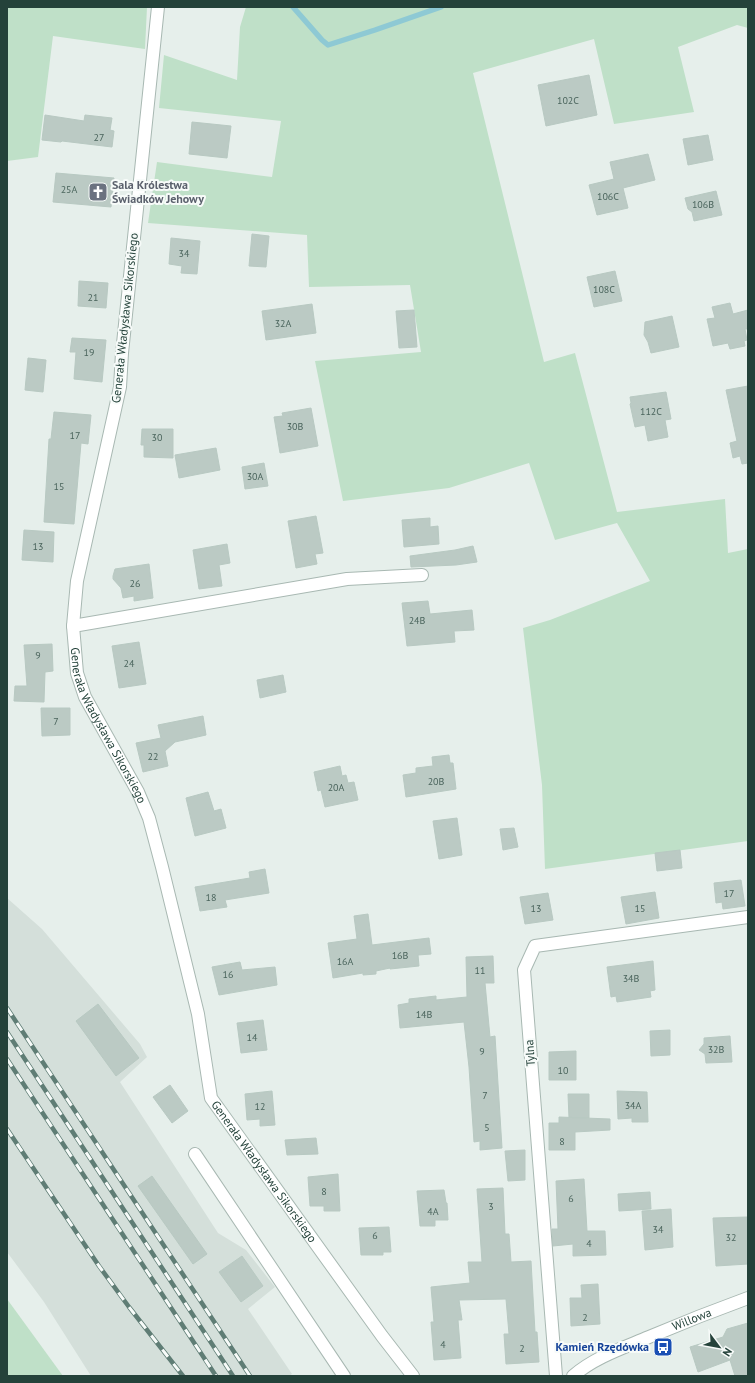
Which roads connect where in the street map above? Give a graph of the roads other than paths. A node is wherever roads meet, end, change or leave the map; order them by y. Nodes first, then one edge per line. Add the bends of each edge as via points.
1 (158, 7) edge
2 (422, 575) dead end
3 (73, 626) junction
4 (748, 916) edge
5 (195, 1154) dead end
6 (748, 1298) edge
7 (344, 1376) edge
8 (413, 1376) edge
9 (556, 1376) edge
10 (573, 1376) edge

1 - 3 street, Generała Władysława Sikorskiego via 120,387 77,581
2 - 3 street via 347,578
3 - 8 street, Generała Władysława Sikorskiego via 77,673 85,697 138,792 148,818 198,1014 211,1098
4 - 9 street, Tylna via 535,946 524,970
5 - 7 street
6 - 10 street, Willowa via 612,1352

